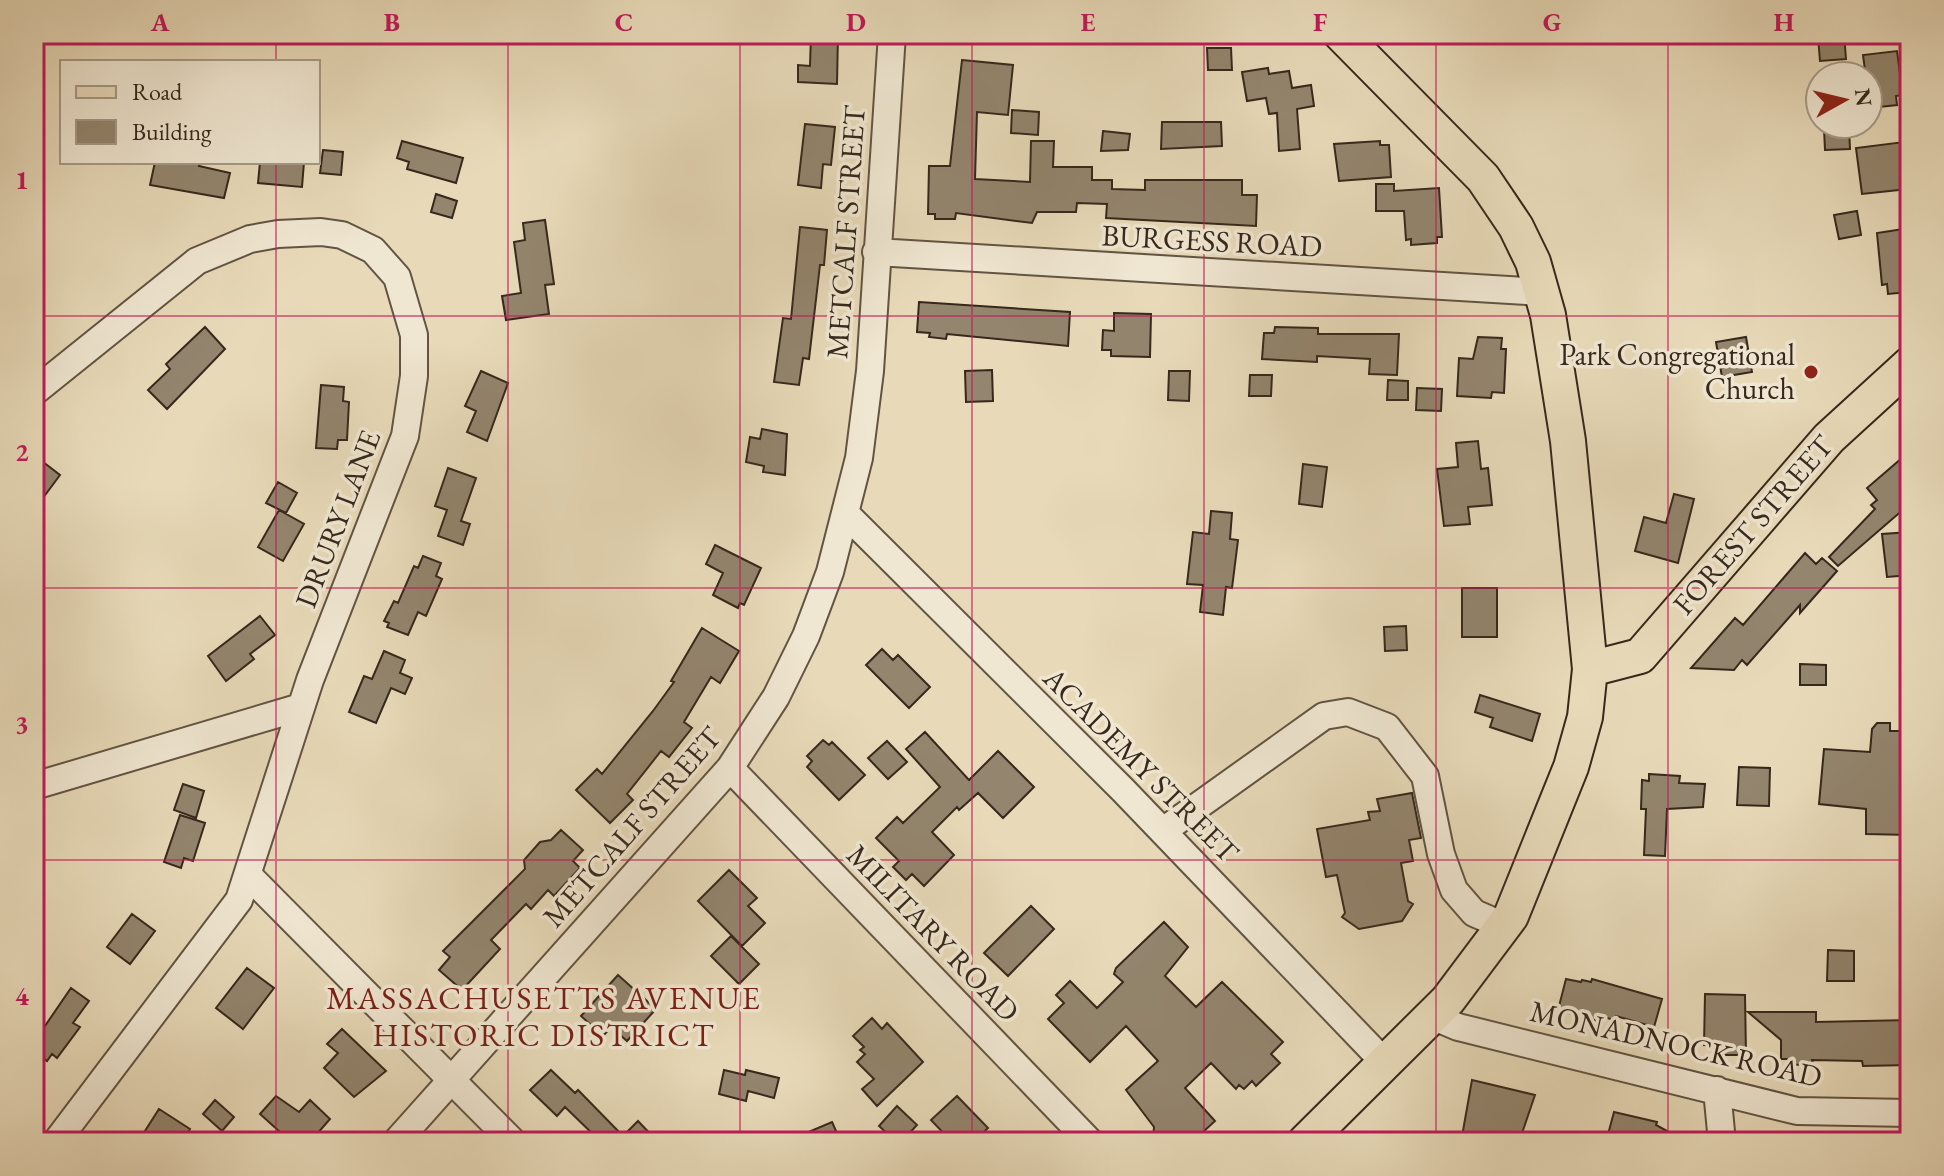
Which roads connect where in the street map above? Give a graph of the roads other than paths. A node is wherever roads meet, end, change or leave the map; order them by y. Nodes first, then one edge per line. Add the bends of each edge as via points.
1 (892, 34) edge
2 (1341, 34) edge
3 (876, 252) junction
4 (1543, 292) junction
5 (1910, 364) edge
6 (34, 392) edge
7 (847, 515) junction
8 (1590, 669) junction
9 (301, 707) junction
10 (730, 768) junction
11 (34, 786) edge
12 (1163, 831) junction
13 (249, 876) junction
14 (1504, 926) junction
15 (1432, 1016) junction
16 (1386, 1064) junction
17 (452, 1079) junction
18 (1717, 1090) junction
19 (1910, 1113) edge
20 (56, 1142) edge
21 (396, 1142) edge
22 (513, 1142) edge
23 (1090, 1142) edge
24 (1305, 1142) edge
25 (1722, 1142) edge

1 - 3 street, METCALF STREET
2 - 4 main road via 1483,178 1521,237
3 - 4 street, BURGESS ROAD
3 - 7 street, METCALF STREET via 870,371
4 - 8 main road via 1568,441
5 - 8 main road, FOREST STREET via 1829,438 1640,656
6 - 9 street, DRURY LANE via 174,277 223,249 278,234 321,232 357,241 385,261 405,296 414,335 405,436
7 - 10 street, METCALF STREET via 806,636 776,697
7 - 12 street, ACADEMY STREET
8 - 14 main road via 1571,767
9 - 11 street
9 - 13 street, DRURY LANE
10 - 17 street, METCALF STREET
10 - 23 street, MILITARY ROAD
12 - 14 street via 1324,716 1348,712 1387,727 1425,776 1454,890 1474,913
12 - 16 street, ACADEMY STREET
13 - 17 street
13 - 20 street, DRURY LANE via 229,914
14 - 15 main road
15 - 16 main road
15 - 18 street, MONADNOCK ROAD via 1458,1027
16 - 24 main road
17 - 21 street, METCALF STREET
17 - 22 street
18 - 19 street, MONADNOCK ROAD via 1797,1111
18 - 25 street

